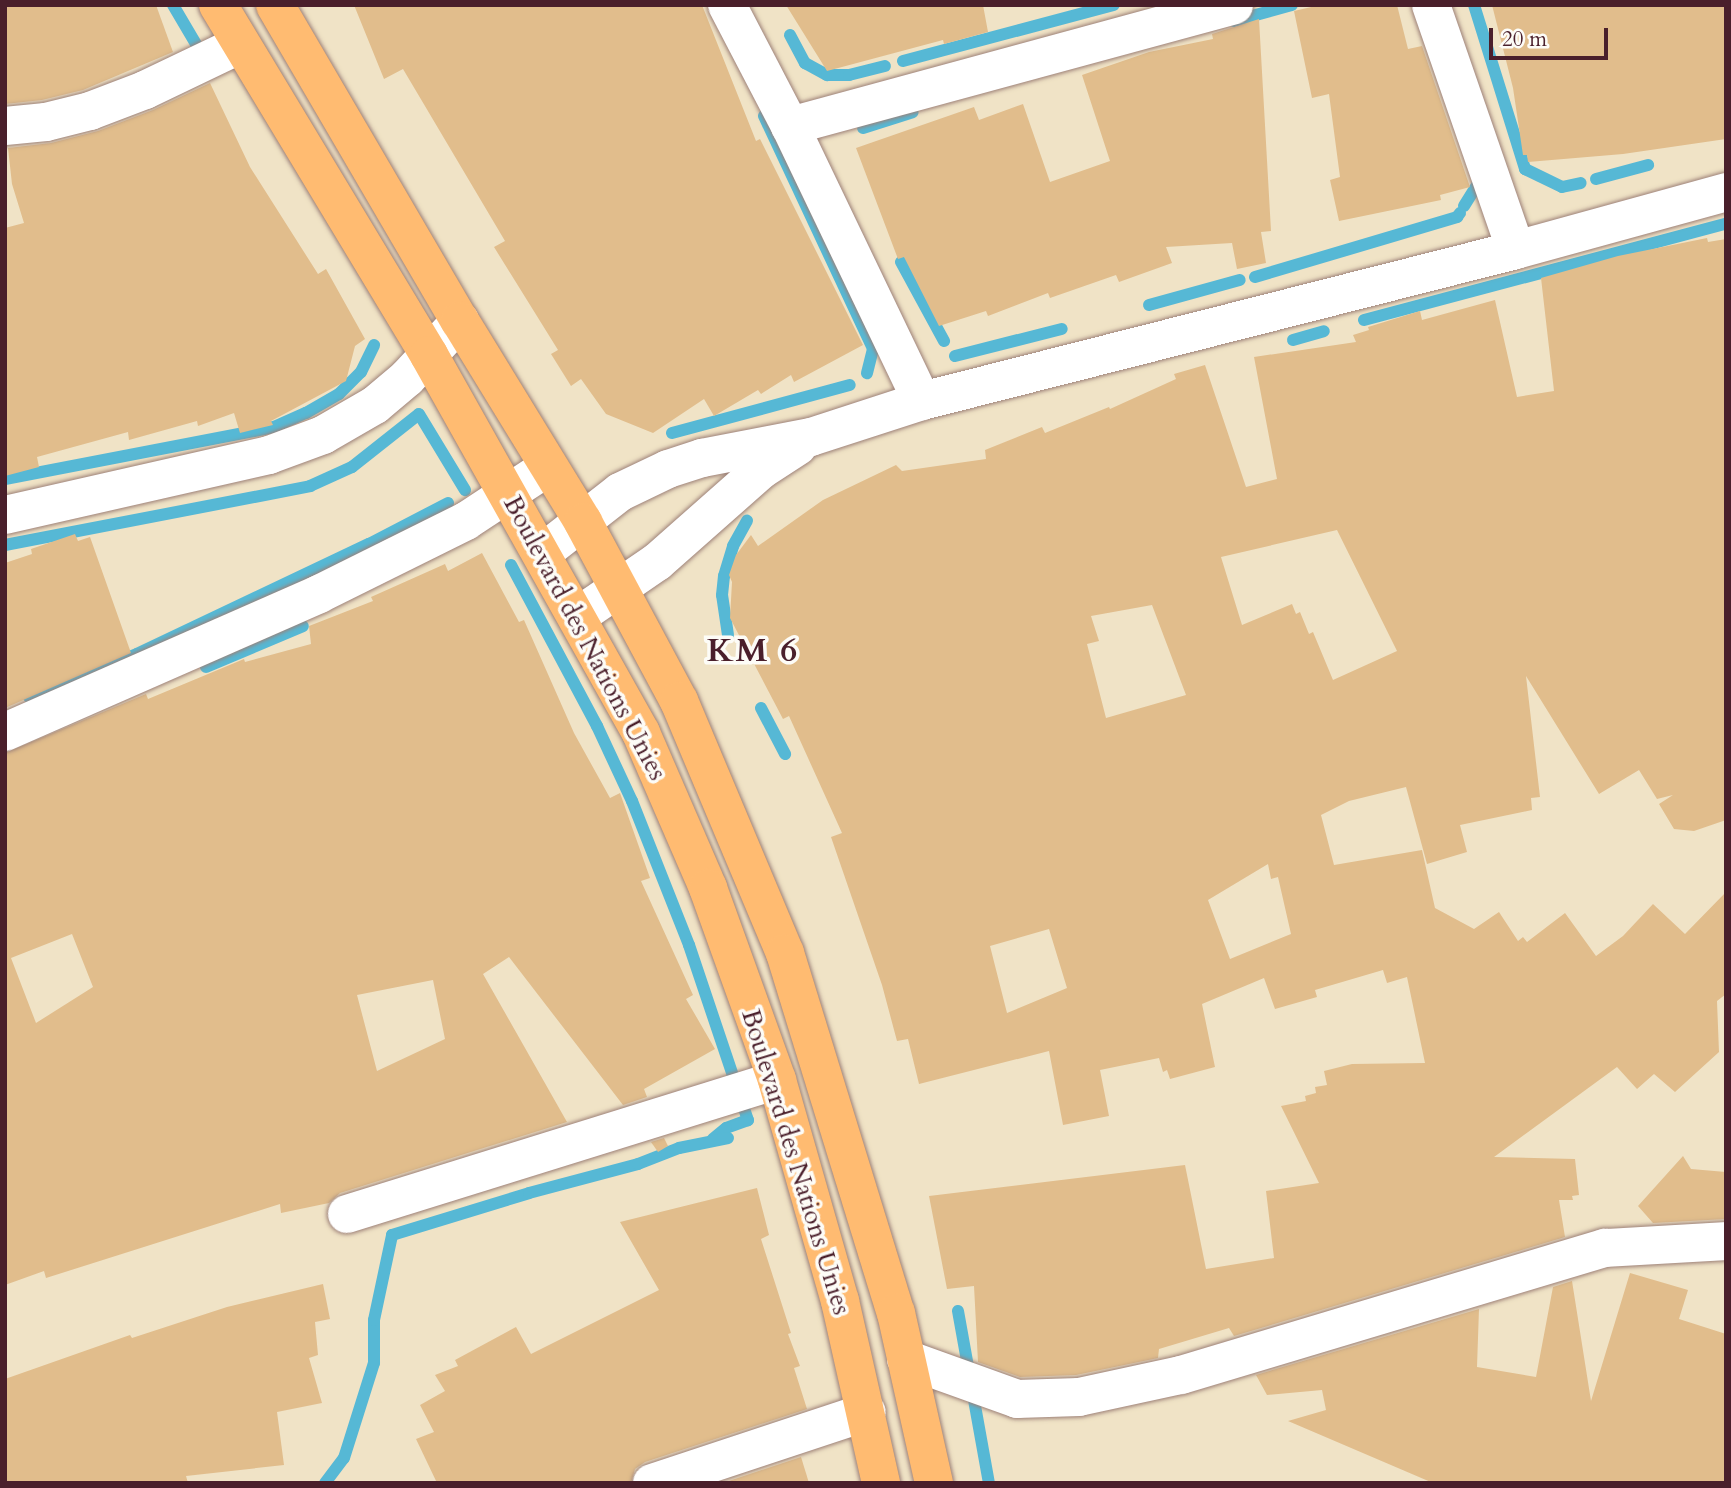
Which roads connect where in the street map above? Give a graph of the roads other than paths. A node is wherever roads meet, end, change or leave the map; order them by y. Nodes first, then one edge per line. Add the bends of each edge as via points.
1 (218, 5) edge
2 (275, 5) edge
3 (727, 5) edge
4 (1234, 5) edge
5 (1432, 5) edge
6 (239, 45) junction
7 (5, 126) edge
8 (790, 126) junction
9 (1726, 192) edge
10 (1516, 250) junction
11 (460, 321) junction
12 (429, 355) junction
13 (922, 401) junction
14 (811, 437) junction
15 (548, 467) junction
16 (508, 495) junction
17 (5, 515) edge
18 (583, 522) junction
19 (542, 553) junction
20 (621, 589) junction
21 (578, 616) junction
22 (5, 732) edge
23 (777, 1080) junction
24 (347, 1214) dead end
25 (1726, 1241) edge
26 (906, 1359) junction
27 (867, 1412) junction
28 (652, 1483) edge
29 (881, 1483) edge
30 (934, 1483) edge

1 - 6 main road, Boulevard des Nations Unies
2 - 11 main road, Boulevard des Nations Unies
3 - 8 street
4 - 8 street
5 - 10 street
6 - 7 street via 90,111
6 - 12 main road, Boulevard des Nations Unies
8 - 13 street
9 - 10 street
10 - 13 street
11 - 12 street
11 - 15 main road, Boulevard des Nations Unies
12 - 16 main road, Boulevard des Nations Unies
12 - 17 street via 375,405 323,435 269,455
13 - 14 street
14 - 18 street via 668,468 620,492
14 - 20 street via 761,470
15 - 16 street
15 - 18 main road, Boulevard des Nations Unies
16 - 19 main road, Boulevard des Nations Unies
16 - 22 street via 466,521 319,594
18 - 19 street
18 - 20 main road, Boulevard des Nations Unies
19 - 21 main road, Boulevard des Nations Unies
20 - 21 street
20 - 26 main road, Boulevard des Nations Unies via 684,713 785,953
21 - 23 main road, Boulevard des Nations Unies via 642,733 674,807
23 - 24 street
23 - 27 main road, Boulevard des Nations Unies
25 - 26 street via 1605,1248 1181,1375 1079,1397 1017,1399
26 - 30 main road, Boulevard des Nations Unies
27 - 28 street
27 - 29 main road, Boulevard des Nations Unies

